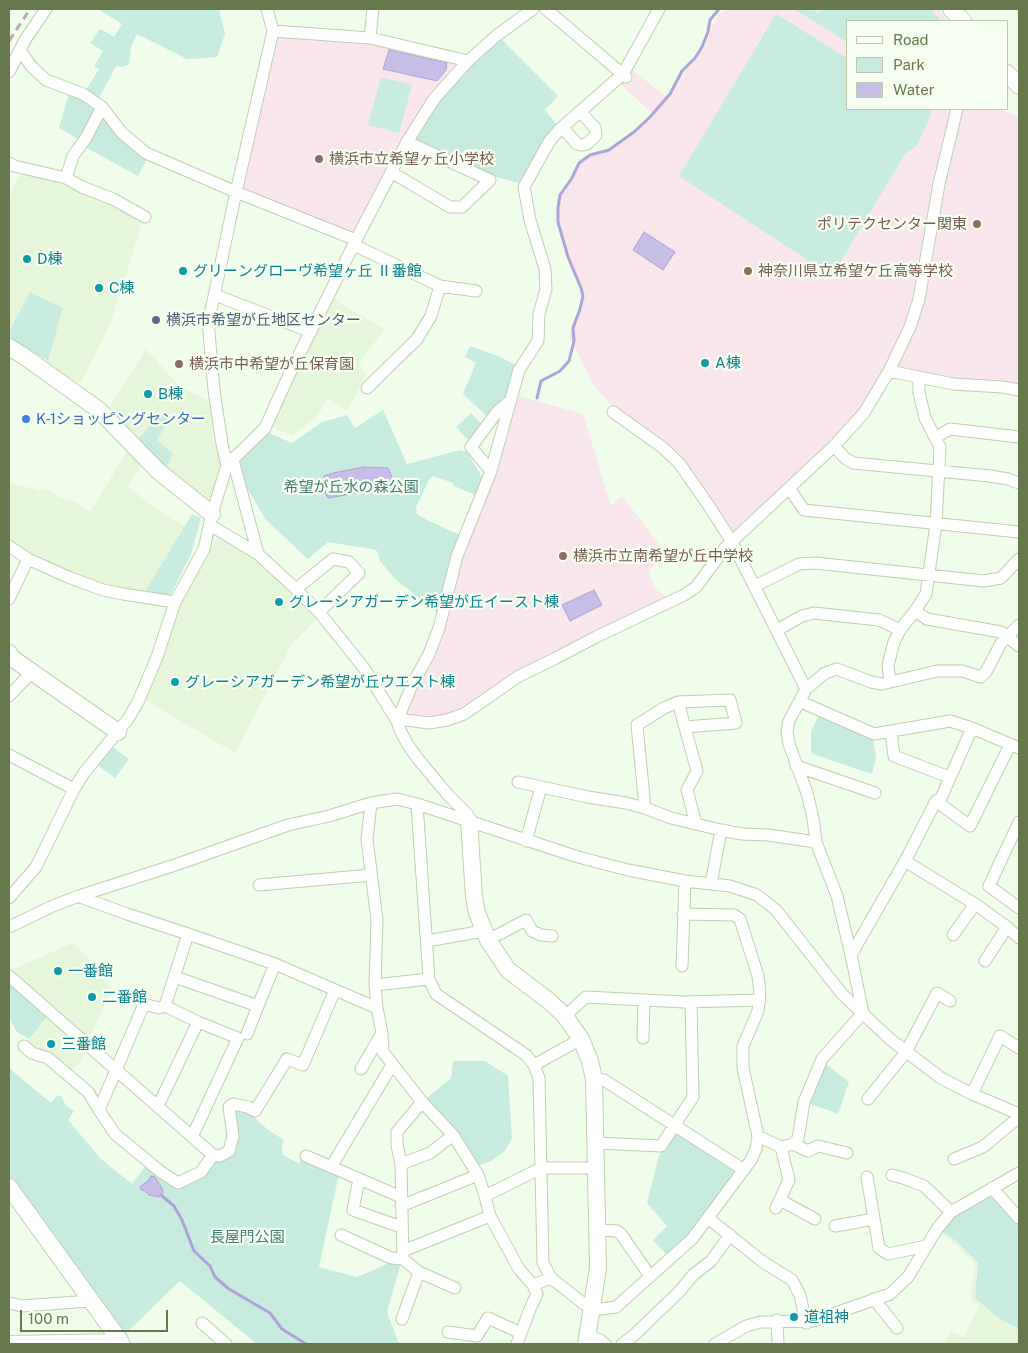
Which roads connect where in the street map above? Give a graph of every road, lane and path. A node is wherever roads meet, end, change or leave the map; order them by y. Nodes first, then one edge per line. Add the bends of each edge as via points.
1 (46, 9) edge
2 (267, 9) edge
3 (373, 9) edge
4 (533, 9) edge
5 (546, 9) edge
6 (659, 9) edge
7 (951, 9) edge
8 (961, 20) edge
9 (274, 31) junction
10 (370, 38) junction
11 (20, 50) junction
12 (468, 61) junction
13 (9, 72) edge
14 (1008, 74) edge
15 (624, 76) junction
16 (1019, 86) edge
17 (102, 107) junction
18 (957, 110) edge
19 (580, 111) junction
20 (562, 127) junction
21 (407, 142) junction
22 (9, 163) edge
23 (391, 172) junction
24 (66, 178) junction
25 (236, 192) junction
26 (145, 217) dead end
27 (355, 243) junction
28 (440, 286) junction
29 (476, 291) dead end
30 (215, 295) junction
31 (311, 332) junction
32 (9, 347) edge
33 (889, 371) junction
34 (919, 377) junction
35 (367, 388) dead end
36 (1019, 390) edge
37 (511, 400) junction
38 (613, 412) dead end
39 (936, 437) junction
40 (1019, 438) edge
41 (834, 446) junction
42 (230, 462) junction
43 (491, 471) junction
44 (940, 471) junction
45 (1019, 484) edge
46 (789, 488) junction
47 (211, 520) junction
48 (936, 524) junction
49 (1019, 532) edge
50 (732, 542) junction
51 (9, 546) edge
52 (258, 554) junction
53 (28, 559) junction
54 (1019, 559) edge
55 (930, 574) junction
56 (755, 586) junction
57 (296, 589) junction
58 (9, 599) edge
59 (175, 602) junction
60 (915, 611) junction
61 (320, 614) junction
62 (1019, 625) edge
63 (777, 630) junction
64 (900, 630) junction
65 (1007, 636) junction
66 (1019, 646) edge
67 (9, 653) edge
68 (32, 672) junction
69 (890, 682) junction
70 (806, 689) junction
71 (9, 696) edge
72 (678, 702) junction
73 (800, 702) junction
74 (397, 721) junction
75 (685, 727) junction
76 (972, 728) junction
77 (118, 732) junction
78 (891, 732) junction
79 (1015, 746) edge
80 (9, 755) edge
81 (796, 766) junction
82 (949, 777) junction
83 (518, 782) dead end
84 (542, 787) junction
85 (74, 789) junction
86 (875, 793) dead end
87 (936, 801) junction
88 (371, 803) junction
89 (417, 804) junction
90 (645, 808) junction
91 (469, 821) junction
92 (1019, 822) edge
93 (696, 824) junction
94 (721, 830) junction
95 (526, 841) junction
96 (816, 842) junction
97 (905, 861) junction
98 (371, 875) junction
99 (685, 881) junction
100 (259, 884) dead end
101 (711, 884) junction
102 (11, 890) edge
103 (79, 896) junction
104 (975, 904) junction
105 (1019, 908) edge
106 (683, 914) junction
107 (9, 927) edge
108 (1007, 927) junction
109 (188, 934) junction
110 (485, 936) junction
111 (552, 936) dead end
112 (953, 936) dead end
113 (1019, 938) edge
114 (427, 941) junction
115 (851, 955) junction
116 (985, 960) dead end
117 (274, 964) junction
118 (682, 966) dead end
119 (9, 976) edge
120 (175, 977) junction
121 (429, 979) junction
122 (375, 985) junction
123 (335, 990) junction
124 (644, 1000) junction
125 (760, 1000) junction
126 (950, 1001) dead end
127 (691, 1002) junction
128 (165, 1006) junction
129 (258, 1006) junction
130 (376, 1008) junction
131 (863, 1013) junction
132 (565, 1016) junction
133 (198, 1022) junction
134 (382, 1033) junction
135 (247, 1034) dead end
136 (643, 1038) dead end
137 (581, 1040) junction
138 (24, 1046) dead end
139 (1019, 1048) edge
140 (906, 1052) junction
141 (392, 1065) junction
142 (534, 1065) junction
143 (116, 1069) junction
144 (361, 1069) dead end
145 (594, 1079) junction
146 (972, 1094) junction
147 (868, 1099) dead end
148 (422, 1102) junction
149 (158, 1106) junction
150 (99, 1110) junction
151 (1019, 1115) edge
152 (674, 1126) junction
153 (453, 1135) junction
154 (758, 1136) junction
155 (192, 1137) junction
156 (596, 1143) junction
157 (793, 1144) junction
158 (781, 1147) junction
159 (847, 1153) dead end
160 (213, 1155) junction
161 (306, 1156) dead end
162 (954, 1159) dead end
163 (401, 1164) junction
164 (331, 1167) junction
165 (541, 1168) junction
166 (596, 1168) junction
167 (744, 1170) junction
168 (1019, 1173) edge
169 (478, 1175) junction
170 (892, 1175) dead end
171 (867, 1177) dead end
172 (360, 1179) junction
173 (9, 1187) edge
174 (992, 1188) junction
175 (485, 1196) junction
176 (401, 1202) junction
177 (951, 1212) junction
178 (490, 1216) junction
179 (708, 1218) junction
180 (874, 1218) junction
181 (1019, 1218) edge
182 (816, 1219) dead end
183 (835, 1226) dead end
184 (401, 1227) junction
185 (597, 1230) junction
186 (342, 1235) dead end
187 (730, 1235) junction
188 (926, 1246) junction
189 (403, 1255) junction
190 (419, 1272) junction
191 (650, 1276) junction
192 (551, 1278) junction
193 (533, 1285) junction
194 (455, 1288) dead end
195 (874, 1299) junction
196 (90, 1301) junction
197 (9, 1303) edge
198 (592, 1307) junction
199 (402, 1319) dead end
200 (777, 1320) junction
201 (806, 1322) junction
202 (202, 1323) dead end
203 (897, 1328) dead end
204 (448, 1332) dead end
205 (519, 1339) edge
206 (586, 1340) edge
207 (121, 1343) edge
208 (9, 1344) edge
209 (226, 1344) edge
210 (605, 1344) edge
211 (622, 1344) edge
212 (715, 1344) edge
213 (778, 1344) edge

1 - 11 street
2 - 9 street
3 - 10 street
4 - 12 street
5 - 15 street
6 - 15 street
7 - 8 street
9 - 10 street
9 - 25 street
10 - 12 street
11 - 13 street
11 - 17 street via 46,80 83,94
12 - 21 street via 434,99
14 - 16 street
15 - 19 street
17 - 24 street via 73,156
17 - 25 street via 122,133 146,153
18 - 33 street via 939,184 919,299
19 - 20 street
19 - 20 street via 595,128 596,135 587,144 577,144
20 - 37 street via 549,142 524,186 530,220 545,269 546,289 539,314 538,341 519,370
21 - 23 street
21 - 23 street via 490,180 462,207 450,207
22 - 24 street
23 - 27 street
24 - 26 street
25 - 27 street
25 - 30 street
27 - 28 street
27 - 31 street
28 - 29 street
28 - 35 street via 431,316 417,340
30 - 31 street
30 - 42 street via 208,320 209,339 217,408
31 - 42 street via 265,428
32 - 47 street via 99,410
33 - 34 street
33 - 41 street via 864,413
34 - 36 street via 953,384
34 - 39 street via 925,418
37 - 43 street
37 - 43 street via 497,412 471,447
38 - 50 street via 679,463
39 - 40 street via 950,429
39 - 44 street via 940,447
41 - 44 street via 853,463
41 - 46 street
42 - 47 street
42 - 52 street
43 - 74 street via 457,556 439,628
44 - 45 street via 1008,478
44 - 48 street
46 - 48 street via 804,510
46 - 50 street
47 - 52 street
47 - 59 street via 204,549
48 - 49 street
48 - 55 street
50 - 56 street
50 - 74 street via 696,587 684,595 519,676 464,714 429,723
51 - 53 street
52 - 57 street
53 - 58 street
53 - 59 street via 103,590
54 - 55 street via 1001,578 984,581
55 - 56 street via 799,564
55 - 60 street via 926,594
56 - 63 street
57 - 61 street
57 - 61 street via 333,558 349,562 359,573
59 - 77 street via 148,681
60 - 64 street
60 - 65 street via 927,619 1001,632
61 - 74 street via 364,668
62 - 65 street
63 - 64 street via 814,613 879,620
63 - 70 street
64 - 69 street via 889,655
65 - 66 street
65 - 69 street via 981,677 962,671 937,671
67 - 68 street
68 - 71 street
68 - 77 street
69 - 70 street via 871,682 837,669 825,673
70 - 73 street
72 - 75 street
72 - 75 street via 730,700 736,723
72 - 90 street via 637,725
73 - 78 street via 874,734
73 - 81 street via 789,721 788,731
74 - 91 street via 418,759 468,814
75 - 93 street via 697,771 687,790
76 - 78 street via 950,721
76 - 79 street
76 - 82 street
77 - 85 street
78 - 82 street via 894,756
79 - 87 street via 970,826
80 - 85 street
81 - 86 street
81 - 96 street via 807,793
82 - 87 street via 941,798
83 - 84 street
84 - 90 street
84 - 95 street
85 - 102 street via 36,867
87 - 97 street
88 - 89 street via 397,799
88 - 98 street via 366,838
88 - 103 street via 288,825
89 - 91 street
89 - 114 street
90 - 93 street
91 - 95 street
91 - 110 street via 474,897
92 - 105 street via 989,886
93 - 94 street
94 - 96 street
94 - 101 street
95 - 99 street via 628,870
96 - 115 street via 836,896
97 - 104 street
97 - 115 street
98 - 100 street
98 - 122 street via 377,920
99 - 101 street
99 - 106 street
101 - 131 street via 743,890 768,902 842,994
103 - 107 street
103 - 109 street
104 - 108 street
104 - 112 street
106 - 118 street
106 - 125 street via 734,915 740,919 758,980
108 - 113 street
108 - 116 street
109 - 117 street
109 - 120 street
110 - 111 street via 526,920 532,931
110 - 114 street
110 - 132 street via 508,970
114 - 121 street
115 - 131 street
117 - 123 street
117 - 129 street
119 - 143 street
120 - 128 street
120 - 129 street
121 - 122 street
121 - 142 street via 436,994 526,1055
122 - 130 street
123 - 130 street
123 - 160 street via 303,1065 286,1059 254,1111 232,1104 229,1107 233,1136 229,1151 220,1156
124 - 127 street
124 - 132 street via 586,997
124 - 136 street
125 - 127 street
125 - 154 street via 743,1046 743,1068
126 - 140 street via 937,993
127 - 152 street via 693,1097
128 - 133 street
128 - 143 street via 159,1008 144,1004
129 - 135 street
130 - 134 street
131 - 140 street
131 - 157 street via 822,1059 804,1102 798,1139
132 - 137 street
133 - 149 street
133 - 155 street via 238,1038
134 - 141 street via 383,1052
134 - 144 street
137 - 142 street
137 - 145 street
138 - 150 street via 32,1053 48,1058 88,1092
139 - 146 street via 1000,1036
140 - 146 street via 941,1078
140 - 147 street
141 - 148 street
141 - 164 street
142 - 165 street via 539,1078
143 - 149 street
143 - 150 street
145 - 152 street via 604,1080
145 - 156 street
146 - 151 street
148 - 153 street
148 - 163 street via 397,1132
149 - 155 street
150 - 160 street via 115,1134 178,1183 201,1172
151 - 162 street via 984,1147
152 - 156 street via 661,1146
152 - 167 street
153 - 163 street via 430,1153
153 - 169 street
154 - 158 street
154 - 167 street via 751,1160
155 - 160 street
156 - 166 street
157 - 158 street
157 - 159 street via 808,1151 818,1146
158 - 182 street via 789,1180 778,1204
161 - 164 street
163 - 176 street
164 - 172 street
165 - 166 street
165 - 175 street
165 - 192 street via 543,1263
166 - 185 street
167 - 179 street
168 - 174 street
169 - 175 street
169 - 176 street
170 - 177 street via 924,1186
171 - 180 street
172 - 176 street
172 - 184 street via 354,1210
173 - 196 street
174 - 177 street
174 - 181 street
175 - 178 street
176 - 184 street
177 - 188 street
178 - 189 street
178 - 193 street via 519,1269
179 - 187 street
179 - 191 street via 692,1239
180 - 183 street
180 - 188 street via 879,1248 888,1254
184 - 189 street
185 - 191 street via 621,1234
185 - 198 street via 598,1268
186 - 189 street via 391,1258
187 - 201 street via 792,1280 800,1295
187 - 211 street via 711,1261
188 - 195 street via 900,1286 890,1294
189 - 190 street
190 - 194 street
190 - 199 street
191 - 198 street via 616,1307
192 - 193 street
192 - 198 street
193 - 205 street via 537,1294
195 - 201 street
195 - 203 street
196 - 197 street via 22,1306
196 - 207 street
198 - 206 street
200 - 201 street
200 - 212 street via 746,1326
200 - 213 street
202 - 209 street
204 - 205 street via 477,1336 488,1318
206 - 210 street via 600,1340
207 - 208 street

